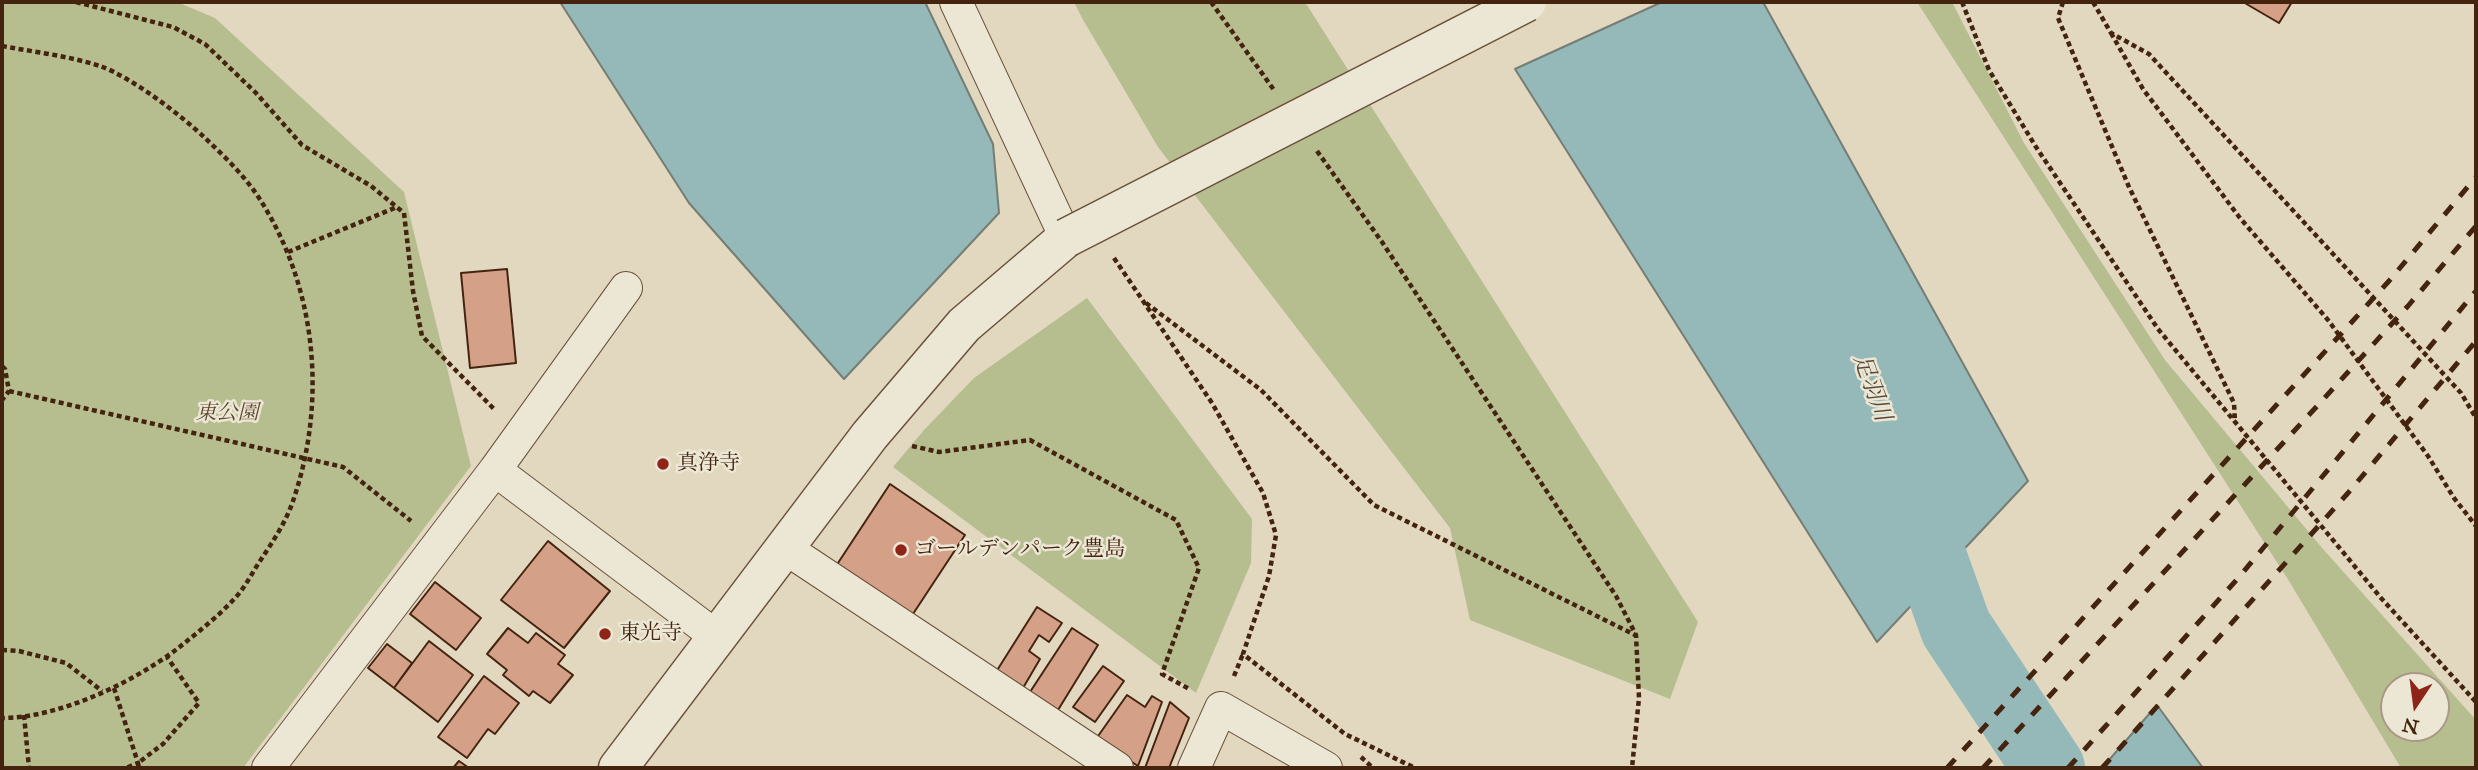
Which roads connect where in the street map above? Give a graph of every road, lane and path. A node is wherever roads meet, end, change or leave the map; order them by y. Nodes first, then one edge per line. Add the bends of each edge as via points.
1 (76, 2) edge
2 (956, 2) edge
3 (1212, 2) edge
4 (1527, 2) edge
5 (1962, 2) edge
6 (2063, 2) edge
7 (2093, 2) edge
8 (2111, 33) junction
9 (2, 46) edge
10 (1281, 100) dead end
11 (1312, 144) dead end
12 (397, 207) junction
13 (1066, 238) junction
14 (1108, 248) dead end
15 (288, 252) junction
16 (626, 288) dead end
17 (1142, 299) junction
18 (2, 366) edge
19 (9, 391) junction
20 (2, 400) edge
21 (2476, 418) edge
22 (2235, 422) junction
23 (520, 435) junction
24 (870, 435) junction
25 (305, 458) junction
26 (495, 470) junction
27 (413, 522) dead end
28 (2476, 526) edge
29 (785, 548) junction
30 (1636, 635) junction
31 (717, 637) junction
32 (2, 650) edge
33 (166, 657) junction
34 (114, 688) junction
35 (103, 692) junction
36 (2476, 702) edge
37 (1221, 708) junction
38 (24, 715) junction
39 (2, 718) edge
40 (139, 766) edge
41 (29, 768) edge
42 (126, 768) edge
43 (268, 768) edge
44 (618, 768) edge
45 (1117, 768) edge
46 (1194, 768) edge
47 (1326, 768) edge
48 (1415, 768) edge
49 (1632, 768) edge

1 - 12 path via 173,27 205,44 302,145
2 - 13 street
3 - 10 path
4 - 13 street, bridge
5 - 22 path via 1989,70 2036,147 2158,329
6 - 22 path via 2058,18 2129,187 2234,403
7 - 8 path
8 - 21 path via 2149,54 2461,393
8 - 28 path via 2143,89 2240,218 2328,320
9 - 15 path via 102,67 151,94 233,164 261,200
11 - 30 path via 1601,573
12 - 15 path
12 - 23 path via 404,214 422,336
13 - 24 street via 964,325
14 - 17 path
15 - 25 path via 304,298 312,358 313,408
16 - 23 street
17 - 30 path via 1261,390 1374,505
17 - 48 path via 1212,403 1263,493 1276,535 1269,576 1243,654 1345,734
18 - 19 path
19 - 20 path
19 - 25 path
22 - 36 path via 2381,598
23 - 26 street
24 - 29 street
24 - 37 path via 939,452 1030,440 1176,520 1199,568 1162,674
25 - 27 path via 343,467
25 - 33 path via 293,503 238,595
26 - 31 street
26 - 43 street
29 - 31 street
29 - 45 street
30 - 49 path via 1639,698
31 - 44 street
32 - 35 path via 66,663
33 - 34 path
33 - 40 path via 199,703
34 - 35 path
34 - 40 path
35 - 38 path
37 - 46 street
37 - 47 street
38 - 39 path
38 - 41 path
40 - 42 path

